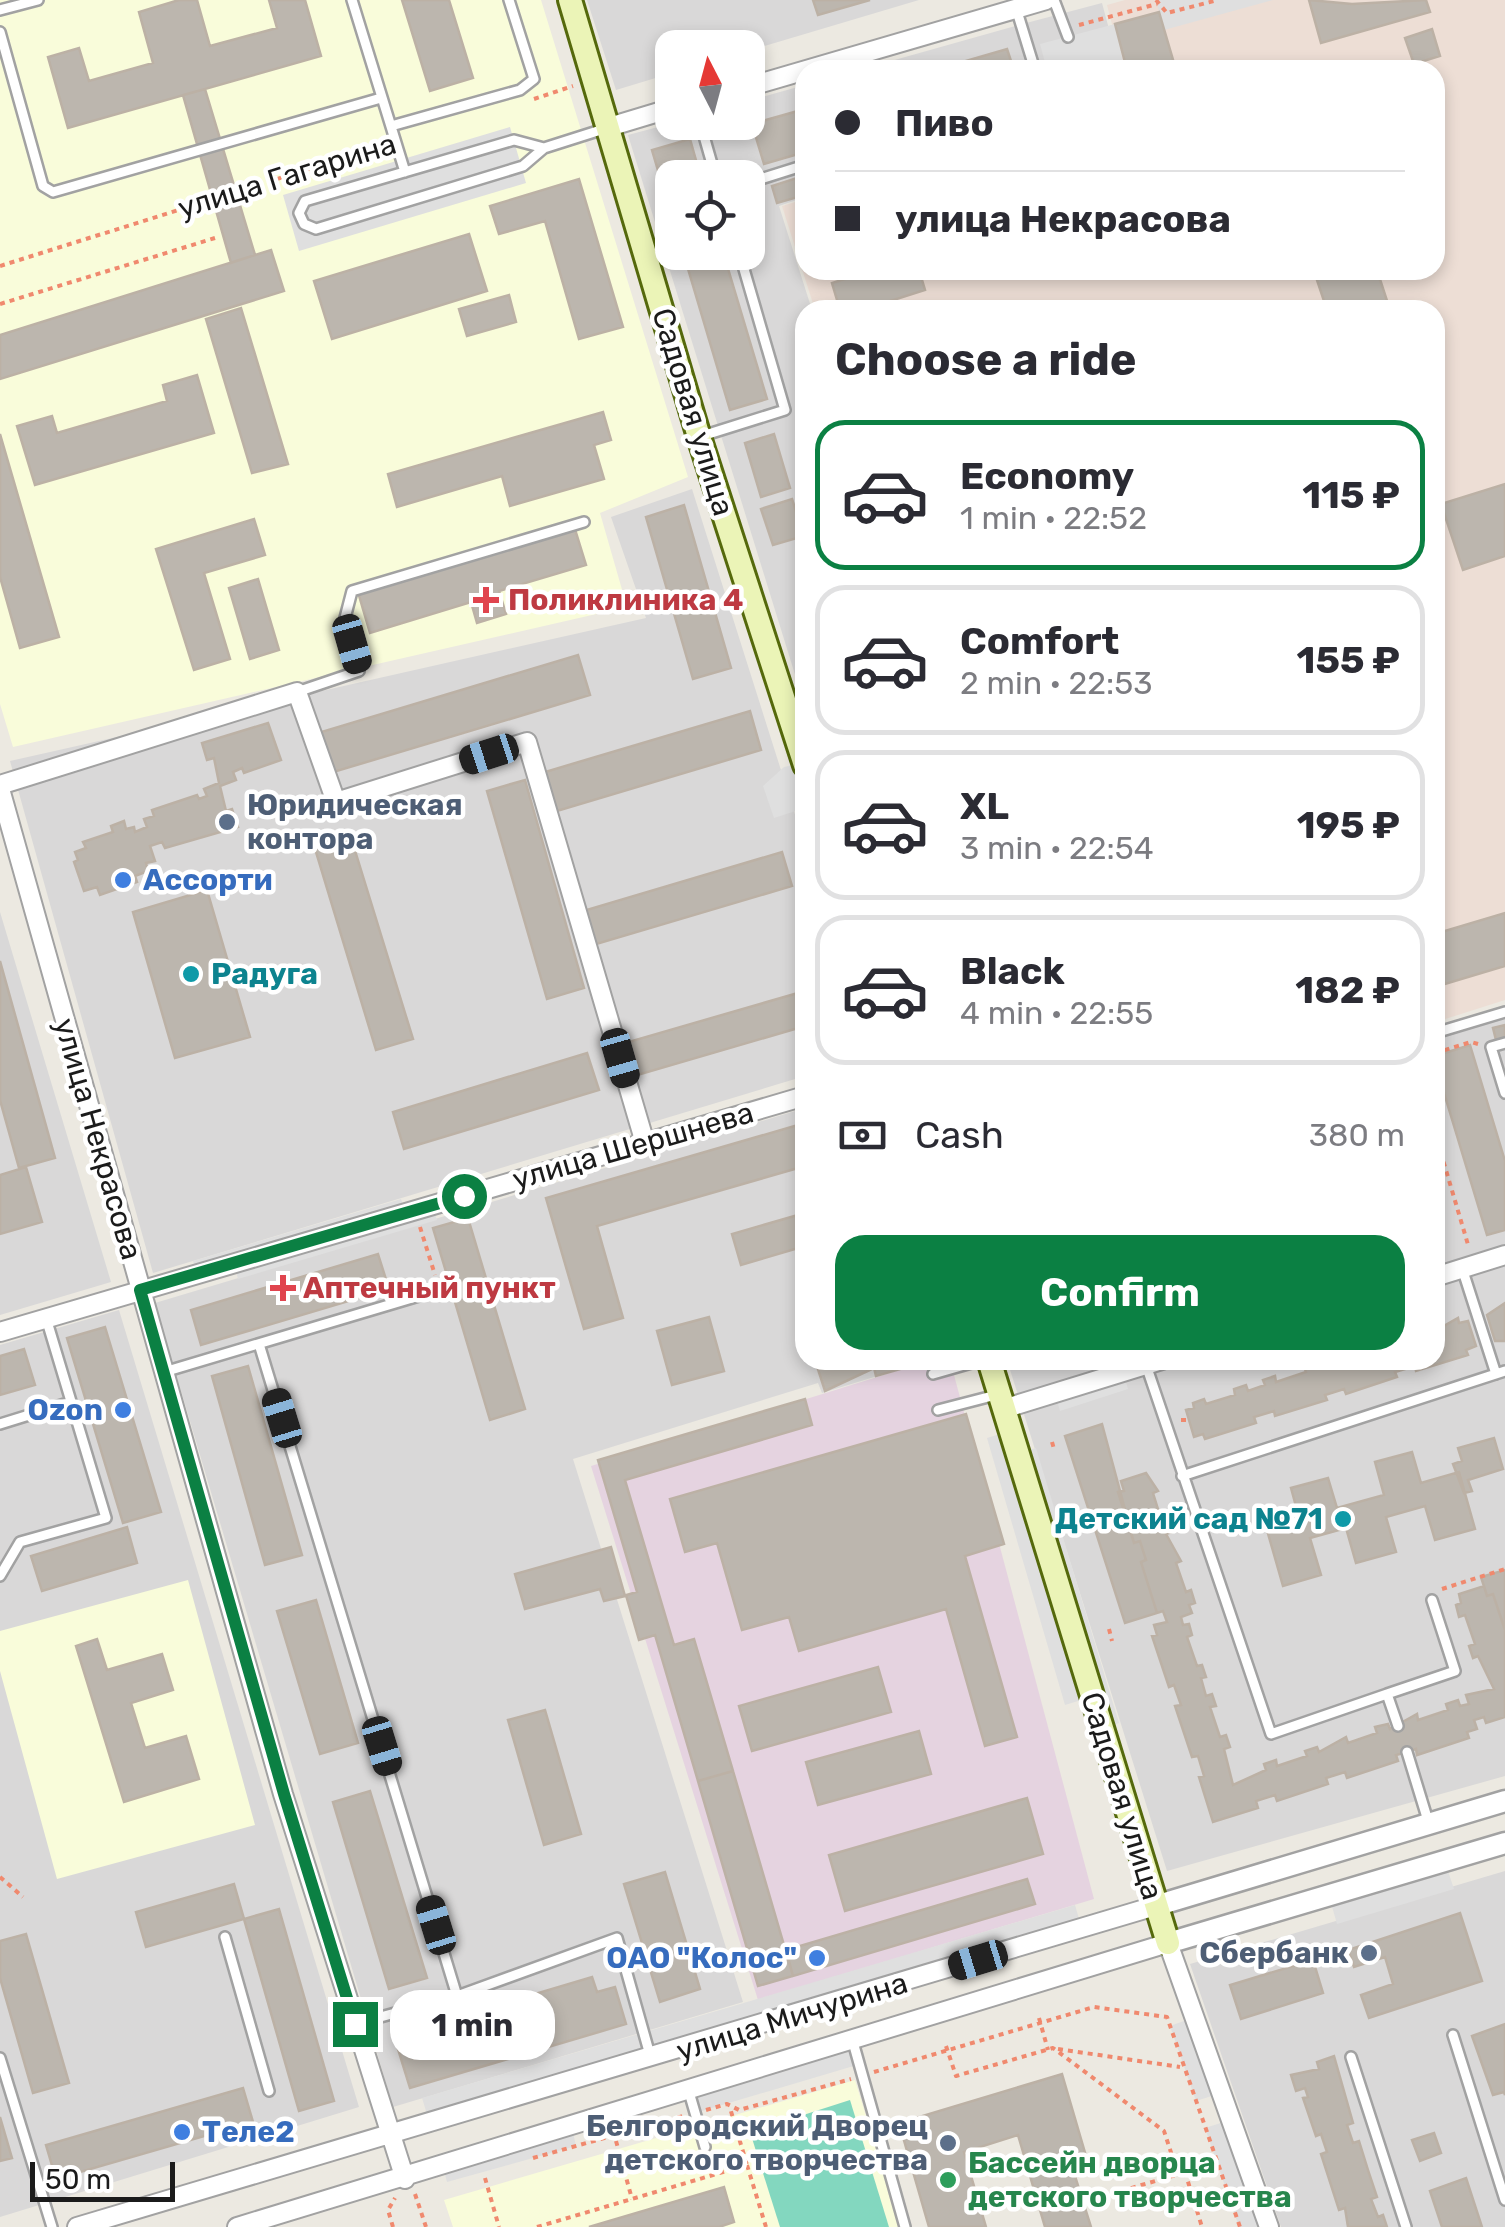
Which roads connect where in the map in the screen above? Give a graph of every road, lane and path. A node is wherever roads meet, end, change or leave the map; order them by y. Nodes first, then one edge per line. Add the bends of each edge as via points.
1 (38, 0) edge
2 (352, 0) edge
3 (509, 0) edge
4 (570, 0) edge
5 (1046, 0) edge
6 (1054, 0) edge
7 (1218, 0) edge
8 (1157, 2) edge
9 (1016, 8) junction
10 (0, 10) edge
11 (0, 33) edge
12 (1066, 33) joint
13 (837, 60) edge
14 (1031, 60) edge
15 (795, 72) edge
16 (765, 81) edge
17 (574, 86) dead end
18 (382, 98) junction
19 (521, 103) dead end
20 (655, 113) edge
21 (391, 126) junction
22 (610, 127) junction
23 (396, 142) junction
24 (544, 148) junction
25 (795, 168) edge
26 (405, 172) junction
27 (765, 177) edge
28 (215, 238) dead end
29 (0, 266) edge
30 (743, 270) edge
31 (0, 304) edge
32 (699, 437) junction
33 (584, 522) dead end
34 (297, 692) junction
35 (795, 734) edge
36 (0, 787) edge
37 (1505, 1012) edge
38 (1445, 1030) edge
39 (1505, 1043) edge
40 (1483, 1046) dead end
41 (1445, 1050) edge
42 (1505, 1092) edge
43 (795, 1099) edge
44 (645, 1143) junction
45 (1445, 1173) edge
46 (420, 1225) dead end
47 (1505, 1255) edge
48 (1468, 1266) junction
49 (1445, 1268) edge
50 (140, 1290) junction
51 (439, 1290) joint
52 (46, 1318) junction
53 (0, 1332) edge
54 (259, 1344) junction
55 (948, 1370) edge
56 (989, 1370) edge
57 (1123, 1370) edge
58 (1156, 1370) edge
59 (164, 1372) junction
60 (1501, 1373) edge
61 (933, 1374) dead end
62 (72, 1402) junction
63 (1001, 1402) junction
64 (938, 1410) dead end
65 (0, 1424) edge
66 (1052, 1442) dead end
67 (1054, 1449) dead end
68 (1182, 1476) junction
69 (1505, 1569) edge
70 (0, 1576) edge
71 (1442, 1589) dead end
72 (1432, 1600) dead end
73 (1109, 1629) dead end
74 (1112, 1641) dead end
75 (1388, 1694) junction
76 (1398, 1726) dead end
77 (1407, 1752) dead end
78 (1505, 1801) edge
79 (1429, 1824) junction
80 (1505, 1843) edge
81 (0, 1877) edge
82 (23, 1897) dead end
83 (1156, 1906) junction
84 (225, 1937) dead end
85 (1168, 1943) junction
86 (458, 1996) junction
87 (1039, 2021) junction
88 (355, 2024) junction
89 (1453, 2036) dead end
90 (852, 2042) junction
91 (946, 2048) junction
92 (1050, 2049) junction
93 (1351, 2057) dead end
94 (0, 2058) edge
95 (651, 2058) junction
96 (1180, 2067) dead end
97 (860, 2076) junction
98 (269, 2091) dead end
99 (689, 2092) junction
100 (730, 2108) dead end
101 (695, 2113) junction
102 (391, 2135) junction
103 (616, 2140) dead end
104 (704, 2146) dead end
105 (521, 2162) dead end
106 (1214, 2164) dead end
107 (747, 2165) junction
108 (1181, 2173) junction
109 (484, 2178) dead end
110 (430, 2187) dead end
111 (412, 2189) junction
112 (632, 2199) junction
113 (1505, 2200) edge
114 (1083, 2202) dead end
115 (388, 2210) dead end
116 (52, 2227) edge
117 (77, 2227) edge
118 (237, 2227) edge
119 (393, 2227) edge
120 (426, 2227) edge
121 (498, 2227) edge
122 (537, 2227) edge
123 (766, 2227) edge
124 (905, 2227) edge
125 (1202, 2227) edge
126 (1240, 2227) edge
127 (1269, 2227) edge
128 (1406, 2227) edge

1 - 10 lane
2 - 18 lane
3 - 21 lane via 534,79 520,90
4 - 22 main road, Садовая улица
5 - 9 street
6 - 12 lane
7 - 8 path via 1167,13
8 - 12 path
9 - 13 street
9 - 14 lane
11 - 18 lane via 43,186 54,192
15 - 16 street
17 - 19 path
18 - 21 lane
20 - 22 street
21 - 23 lane
22 - 24 lane
22 - 32 main road, Садовая улица
23 - 26 lane
23 - 29 path, улица Гагарина
24 - 26 lane via 514,140
24 - 26 lane via 523,166 316,228 304,224 305,201
25 - 27 lane
28 - 31 path
30 - 32 lane via 785,410
32 - 35 main road, Садовая улица
33 - 34 lane via 352,591 345,618 359,670
34 - 36 street
34 - 44 street via 336,802 527,742
36 - 50 street, улица Некрасова
37 - 38 lane
39 - 42 lane via 1491,1046
40 - 41 path via 1471,1042
43 - 44 street, улица Шершнева
44 - 50 street, улица Шершнева
45 - 48 path
46 - 51 path
47 - 48 street
48 - 49 street
48 - 60 lane
50 - 52 street, улица Шершнева
50 - 59 street, улица Некрасова
51 - 54 lane
52 - 53 street, улица Шершнева
52 - 62 lane
54 - 59 lane
54 - 86 lane
55 - 61 lane
56 - 63 main road, Садовая улица
57 - 63 street
58 - 68 lane
59 - 88 street, улица Некрасова
60 - 68 lane
62 - 65 lane
62 - 70 lane via 106,1518 20,1542
63 - 64 lane
63 - 83 main road, Садовая улица
66 - 67 path
68 - 75 lane via 1271,1734
69 - 71 path
72 - 75 lane via 1455,1671
73 - 74 path
75 - 76 lane
77 - 79 lane
78 - 79 street, улица Мичурина
79 - 83 street, улица Мичурина
80 - 85 street, улица Мичурина
81 - 82 path
83 - 85 main road, Садовая улица
83 - 95 street, улица Мичурина
84 - 98 lane
85 - 90 street, улица Мичурина
85 - 127 street, Садовая улица
86 - 88 lane
86 - 95 lane via 617,1938
87 - 91 path
87 - 92 path
87 - 126 path via 1094,2007 1167,2017
88 - 102 street, улица Некрасова
89 - 113 lane
90 - 97 lane
90 - 99 street, улица Мичурина
91 - 92 path via 956,2076
91 - 97 path
92 - 96 path
92 - 108 path via 1164,2131
93 - 128 lane
94 - 116 lane
95 - 102 street, улица Мичурина
97 - 101 path via 739,2110 726,2104
97 - 124 lane
99 - 101 lane
99 - 111 street, улица Мичурина
100 - 107 path
101 - 104 lane
101 - 105 path
102 - 111 street, улица Некрасова
102 - 117 street, улица Мичурина
103 - 112 path
106 - 108 path
107 - 112 path
107 - 123 path
108 - 114 path
108 - 125 path
109 - 121 path
110 - 111 path
111 - 118 street, улица Мичурина
111 - 120 path
112 - 122 path
115 - 119 path

